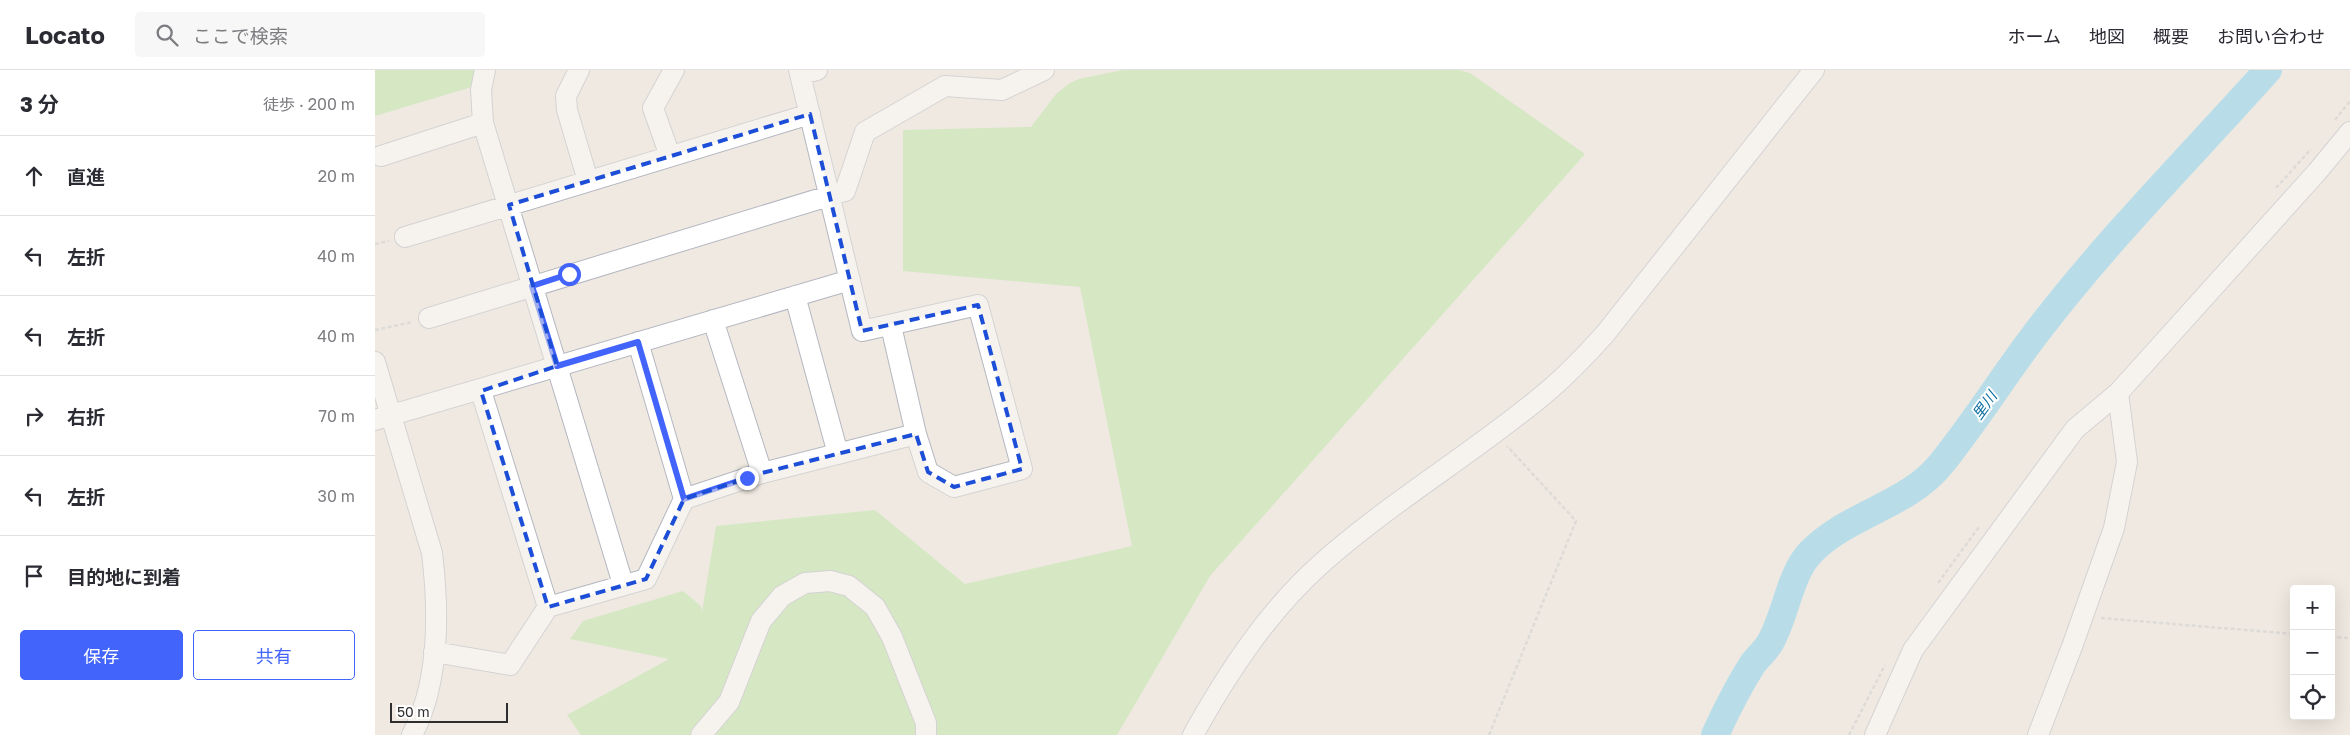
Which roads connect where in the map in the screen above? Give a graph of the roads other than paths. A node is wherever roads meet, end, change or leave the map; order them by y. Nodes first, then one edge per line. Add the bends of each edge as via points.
1 (485, 70) edge
2 (579, 70) edge
3 (674, 70) edge
4 (1044, 70) edge
5 (1814, 70) edge
6 (806, 71) edge
7 (810, 114) junction
8 (483, 123) junction
9 (2350, 132) edge
10 (381, 156) dead end
11 (670, 156) junction
12 (588, 182) junction
13 (829, 194) junction
14 (509, 206) junction
15 (405, 237) dead end
16 (850, 280) junction
17 (532, 286) junction
18 (795, 296) junction
19 (429, 318) road end
20 (713, 320) junction
21 (891, 326) junction
22 (638, 342) junction
23 (375, 362) edge
24 (557, 366) junction
25 (481, 390) junction
26 (2118, 393) junction
27 (383, 418) edge
28 (916, 434) junction
29 (838, 454) junction
30 (763, 473) junction
31 (684, 499) junction
32 (623, 584) junction
33 (548, 607) junction
34 (434, 652) junction
35 (412, 735) edge
36 (701, 735) edge
37 (926, 735) edge
38 (1193, 735) edge
39 (1875, 735) edge
40 (2038, 735) edge

1 - 8 street via 481,90
2 - 12 street via 566,96 566,103
3 - 11 street via 653,108
4 - 13 street via 1002,90 945,86 905,108 865,132 845,191
5 - 38 street via 1605,334 1548,391 1322,563 1248,645
6 - 7 street
7 - 11 street
7 - 13 street
8 - 10 street
8 - 14 street
9 - 26 street
11 - 12 street
12 - 14 street
13 - 16 street
13 - 17 street
14 - 15 street
14 - 17 street
16 - 18 street
16 - 21 street via 862,332
17 - 19 street
17 - 24 street
18 - 20 street
18 - 29 street
20 - 22 street
20 - 30 street
21 - 28 street
21 - 28 street via 978,306 1021,469 954,488 928,472
22 - 24 street
22 - 31 street
23 - 27 street
24 - 25 street
24 - 32 street
25 - 27 street
25 - 33 street
26 - 39 street via 2075,429 1913,650
26 - 40 street via 2127,462 2114,528
27 - 34 street via 432,553 437,618
28 - 29 street
29 - 30 street
30 - 31 street
31 - 32 street via 645,579
32 - 33 street
33 - 34 street via 510,665
34 - 35 street via 427,690
36 - 37 street via 729,702 761,621 782,596 805,583 830,581 849,586 875,607 892,637 926,723

